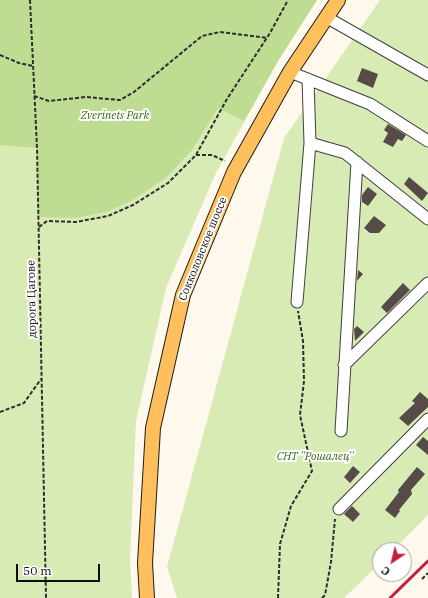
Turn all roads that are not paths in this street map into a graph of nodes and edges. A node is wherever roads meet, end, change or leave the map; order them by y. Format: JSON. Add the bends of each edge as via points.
{"nodes":[{"id":1,"x":338,"y":0,"type":"edge"},
{"id":2,"x":326,"y":17,"type":"junction"},
{"id":3,"x":290,"y":72,"type":"junction"},
{"id":4,"x":428,"y":75,"type":"edge"},
{"id":5,"x":308,"y":79,"type":"junction"},
{"id":6,"x":428,"y":141,"type":"edge"},
{"id":7,"x":310,"y":143,"type":"junction"},
{"id":8,"x":357,"y":162,"type":"junction"},
{"id":9,"x":428,"y":219,"type":"edge"},
{"id":10,"x":428,"y":283,"type":"edge"},
{"id":11,"x":297,"y":302,"type":"road end"},
{"id":12,"x":344,"y":365,"type":"junction"},
{"id":13,"x":428,"y":419,"type":"edge"},
{"id":14,"x":341,"y":431,"type":"dead end"},
{"id":15,"x":339,"y":509,"type":"road end"},
{"id":16,"x":147,"y":598,"type":"edge"}],
"edges":[{"from":1,"to":2,"type":"main road","name":"Сокколовское шоссе"},
{"from":2,"to":3,"type":"main road","name":"Сокколовское шоссе"},
{"from":2,"to":4,"type":"street"},
{"from":3,"to":5,"type":"street"},
{"from":3,"to":16,"type":"main road","name":"Сокколовское шоссе","via":[[236,168],[183,295],[153,428],[145,562]]},
{"from":5,"to":6,"type":"street","via":[[370,104]]},
{"from":5,"to":7,"type":"street"},
{"from":7,"to":8,"type":"street","via":[[345,153]]},
{"from":7,"to":11,"type":"street"},
{"from":8,"to":9,"type":"street"},
{"from":8,"to":12,"type":"street"},
{"from":10,"to":12,"type":"street"},
{"from":12,"to":14,"type":"street"},
{"from":13,"to":15,"type":"street"}]}
